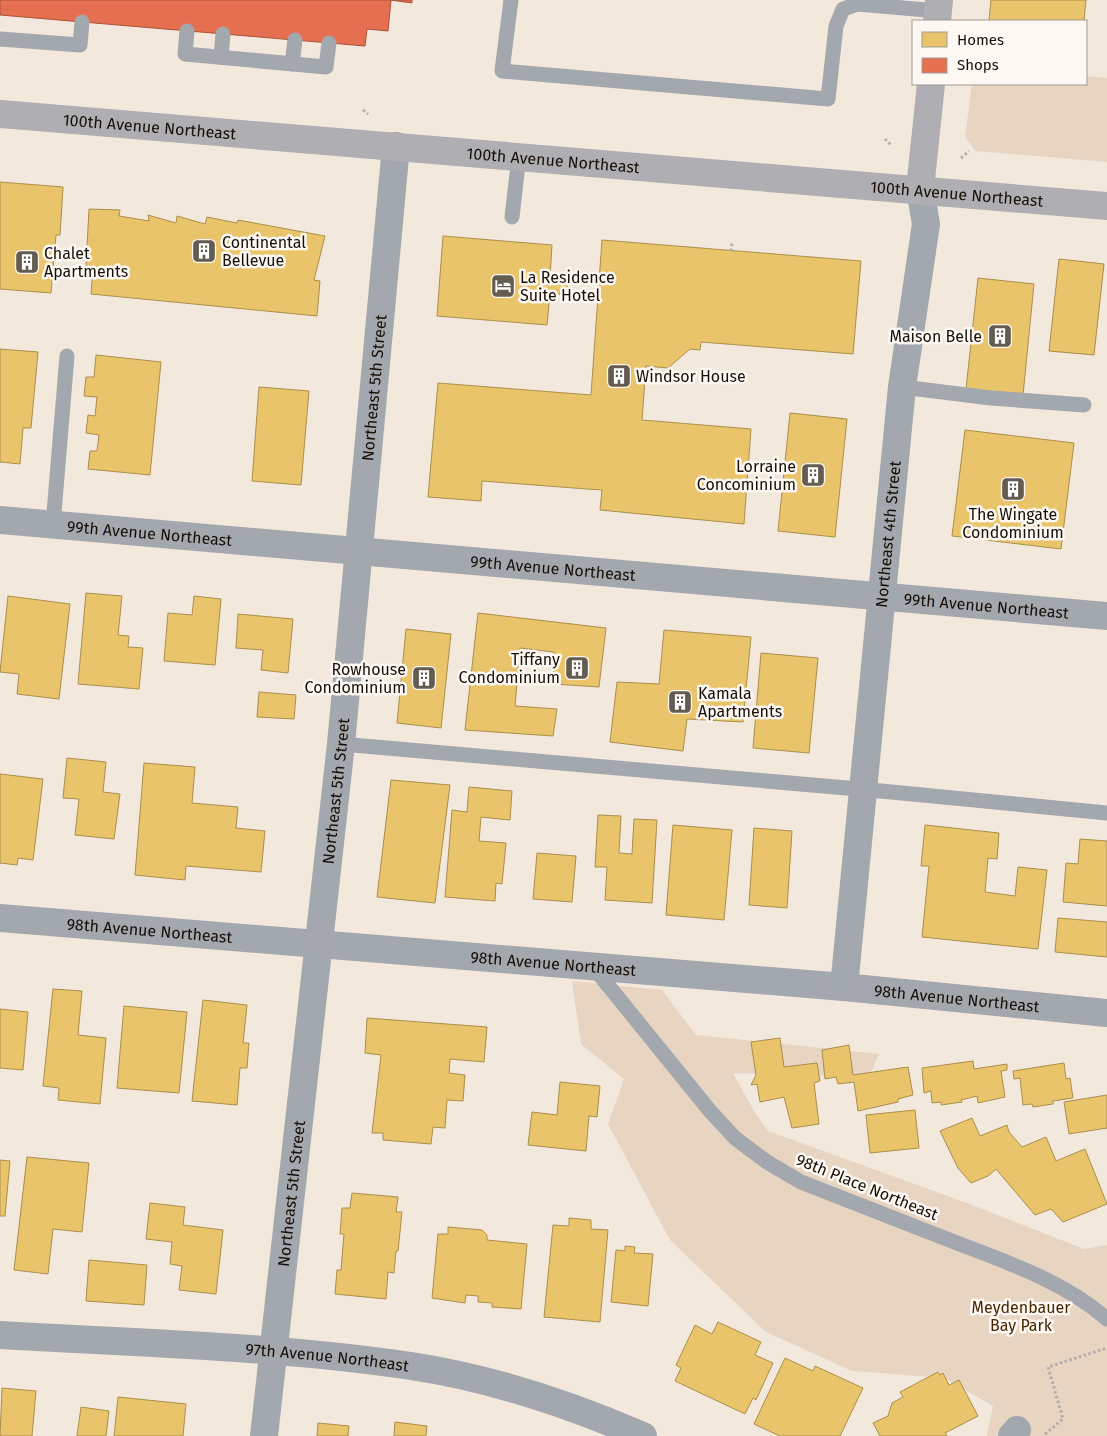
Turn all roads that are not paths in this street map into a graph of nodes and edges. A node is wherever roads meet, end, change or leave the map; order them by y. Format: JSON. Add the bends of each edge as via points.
{"nodes":[{"id":1,"x":511,"y":0,"type":"edge"},
{"id":2,"x":938,"y":11,"type":"edge"},
{"id":3,"x":82,"y":22,"type":"dead end"},
{"id":4,"x":187,"y":31,"type":"dead end"},
{"id":5,"x":224,"y":34,"type":"dead end"},
{"id":6,"x":0,"y":39,"type":"edge"},
{"id":7,"x":294,"y":40,"type":"dead end"},
{"id":8,"x":329,"y":43,"type":"dead end"},
{"id":9,"x":221,"y":57,"type":"junction"},
{"id":10,"x":292,"y":64,"type":"junction"},
{"id":11,"x":931,"y":85,"type":"edge"},
{"id":12,"x":0,"y":114,"type":"edge"},
{"id":13,"x":396,"y":146,"type":"junction"},
{"id":14,"x":519,"y":156,"type":"junction"},
{"id":15,"x":920,"y":189,"type":"junction"},
{"id":16,"x":1107,"y":206,"type":"edge"},
{"id":17,"x":512,"y":217,"type":"dead end"},
{"id":18,"x":67,"y":356,"type":"dead end"},
{"id":19,"x":902,"y":387,"type":"junction"},
{"id":20,"x":1084,"y":405,"type":"dead end"},
{"id":21,"x":0,"y":520,"type":"edge"},
{"id":22,"x":53,"y":525,"type":"junction"},
{"id":23,"x":358,"y":551,"type":"junction"},
{"id":24,"x":884,"y":596,"type":"junction"},
{"id":25,"x":1107,"y":616,"type":"edge"},
{"id":26,"x":341,"y":744,"type":"junction"},
{"id":27,"x":864,"y":789,"type":"junction"},
{"id":28,"x":1107,"y":813,"type":"edge"},
{"id":29,"x":0,"y":918,"type":"edge"},
{"id":30,"x":320,"y":945,"type":"junction"},
{"id":31,"x":594,"y":968,"type":"junction"},
{"id":32,"x":844,"y":987,"type":"junction"},
{"id":33,"x":1107,"y":1013,"type":"edge"},
{"id":34,"x":1107,"y":1319,"type":"edge"},
{"id":35,"x":0,"y":1335,"type":"edge"},
{"id":36,"x":272,"y":1351,"type":"junction"},
{"id":37,"x":264,"y":1436,"type":"edge"},
{"id":38,"x":642,"y":1436,"type":"edge"}],
"edges":[{"from":1,"to":2,"type":"lane","via":[[502,71],[828,99],[836,26],[843,9],[858,4]]},
{"from":3,"to":6,"type":"lane","via":[[80,45]]},
{"from":4,"to":9,"type":"lane","via":[[185,54]]},
{"from":5,"to":9,"type":"lane"},
{"from":7,"to":10,"type":"lane"},
{"from":8,"to":10,"type":"lane","via":[[326,67]]},
{"from":9,"to":10,"type":"lane"},
{"from":11,"to":15,"type":"main road","name":"Northeast 4th Street"},
{"from":12,"to":13,"type":"main road","name":"100th Avenue Northeast"},
{"from":13,"to":14,"type":"main road","name":"100th Avenue Northeast"},
{"from":13,"to":23,"type":"street","name":"Northeast 5th Street"},
{"from":14,"to":15,"type":"main road","name":"100th Avenue Northeast"},
{"from":14,"to":17,"type":"lane"},
{"from":15,"to":16,"type":"main road","name":"100th Avenue Northeast"},
{"from":15,"to":19,"type":"street","name":"Northeast 4th Street","via":[[926,224]]},
{"from":18,"to":22,"type":"lane"},
{"from":19,"to":20,"type":"lane"},
{"from":19,"to":24,"type":"street","name":"Northeast 4th Street"},
{"from":21,"to":22,"type":"street","name":"99th Avenue Northeast"},
{"from":22,"to":23,"type":"street","name":"99th Avenue Northeast"},
{"from":23,"to":24,"type":"street","name":"99th Avenue Northeast"},
{"from":23,"to":26,"type":"street","name":"Northeast 5th Street"},
{"from":24,"to":25,"type":"street","name":"99th Avenue Northeast"},
{"from":24,"to":27,"type":"street","name":"Northeast 4th Street"},
{"from":26,"to":27,"type":"lane"},
{"from":26,"to":30,"type":"street","name":"Northeast 5th Street"},
{"from":27,"to":28,"type":"lane"},
{"from":27,"to":32,"type":"street","name":"Northeast 4th Street"},
{"from":29,"to":30,"type":"street","name":"98th Avenue Northeast"},
{"from":30,"to":31,"type":"street","name":"98th Avenue Northeast"},
{"from":30,"to":36,"type":"street","name":"Northeast 5th Street"},
{"from":31,"to":32,"type":"street","name":"98th Avenue Northeast"},
{"from":31,"to":34,"type":"lane","name":"98th Place Northeast","via":[[710,1111],[735,1138],[767,1162],[800,1182],[1020,1268],[1061,1288]]},
{"from":32,"to":33,"type":"street","name":"98th Avenue Northeast"},
{"from":35,"to":36,"type":"street","name":"97th Avenue Northeast"},
{"from":36,"to":37,"type":"street","name":"Northeast 5th Street"},
{"from":36,"to":38,"type":"street","name":"97th Avenue Northeast","via":[[412,1366],[500,1385],[589,1412]]}]}
